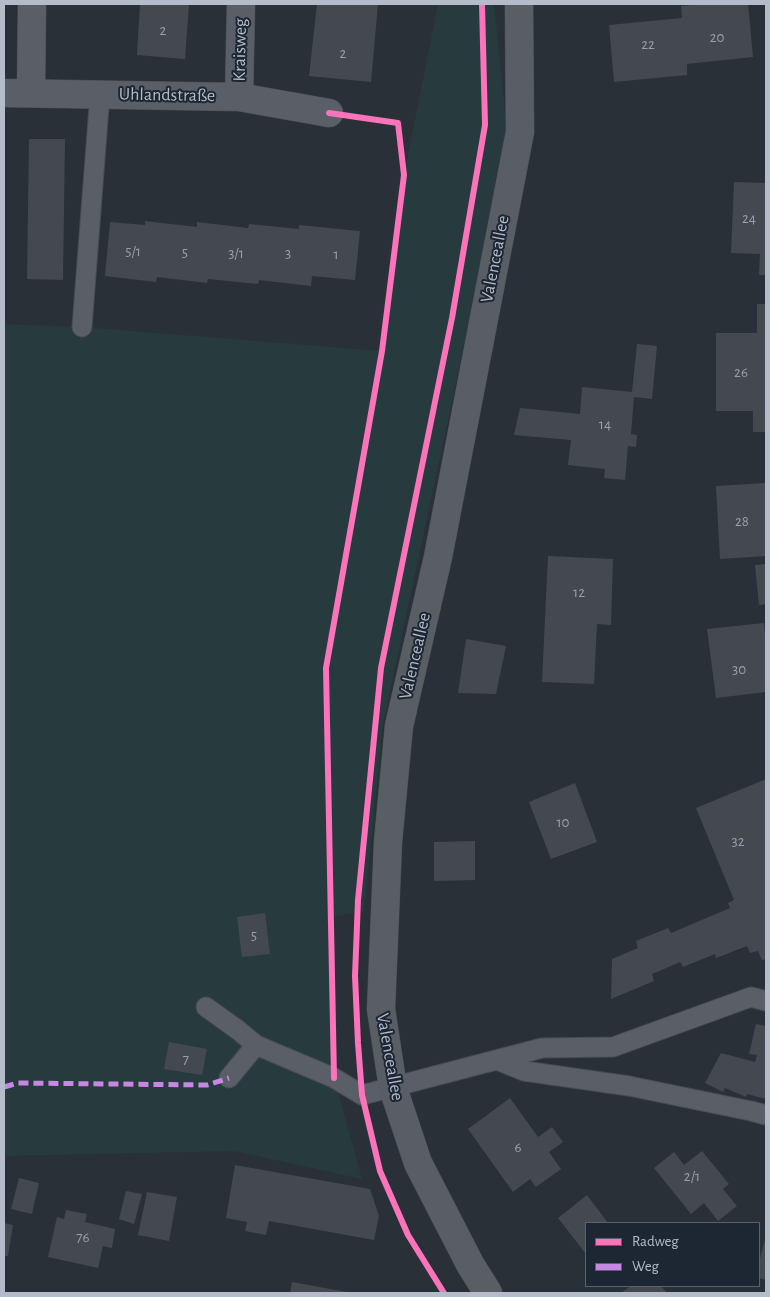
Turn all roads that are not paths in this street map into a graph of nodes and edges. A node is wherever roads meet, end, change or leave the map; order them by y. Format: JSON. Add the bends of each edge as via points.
{"nodes":[{"id":1,"x":32,"y":4,"type":"edge"},
{"id":2,"x":241,"y":4,"type":"edge"},
{"id":3,"x":519,"y":4,"type":"edge"},
{"id":4,"x":4,"y":93,"type":"edge"},
{"id":5,"x":31,"y":93,"type":"junction"},
{"id":6,"x":100,"y":94,"type":"junction"},
{"id":7,"x":239,"y":97,"type":"junction"},
{"id":8,"x":329,"y":113,"type":"dead end"},
{"id":9,"x":82,"y":327,"type":"dead end"},
{"id":10,"x":766,"y":1000,"type":"edge"},
{"id":11,"x":206,"y":1007,"type":"dead end"},
{"id":12,"x":256,"y":1045,"type":"junction"},
{"id":13,"x":497,"y":1060,"type":"junction"},
{"id":14,"x":229,"y":1078,"type":"dead end"},
{"id":15,"x":393,"y":1088,"type":"junction"},
{"id":16,"x":766,"y":1115,"type":"edge"},
{"id":17,"x":470,"y":1264,"type":"junction"},
{"id":18,"x":467,"y":1293,"type":"edge"},
{"id":19,"x":488,"y":1293,"type":"edge"}],
"edges":[{"from":1,"to":5,"type":"street"},
{"from":2,"to":7,"type":"street","name":"Kraisweg"},
{"from":3,"to":15,"type":"street","name":"Valenceallee","via":[[520,132],[438,557],[399,726],[388,842],[381,1009]]},
{"from":4,"to":5,"type":"street","name":"Uhlandstraße"},
{"from":5,"to":6,"type":"street","name":"Uhlandstraße"},
{"from":6,"to":7,"type":"street","name":"Uhlandstraße"},
{"from":6,"to":9,"type":"lane"},
{"from":7,"to":8,"type":"street","name":"Uhlandstraße"},
{"from":10,"to":13,"type":"lane","via":[[751,997],[613,1047],[542,1048]]},
{"from":11,"to":12,"type":"lane"},
{"from":12,"to":14,"type":"lane"},
{"from":12,"to":15,"type":"lane","via":[[334,1078],[362,1095]]},
{"from":13,"to":15,"type":"lane"},
{"from":13,"to":16,"type":"lane","via":[[524,1071],[629,1086]]},
{"from":15,"to":17,"type":"street","name":"Valenceallee","via":[[418,1163]]},
{"from":17,"to":18,"type":"street"},
{"from":17,"to":19,"type":"street","name":"Valenceallee"}]}
